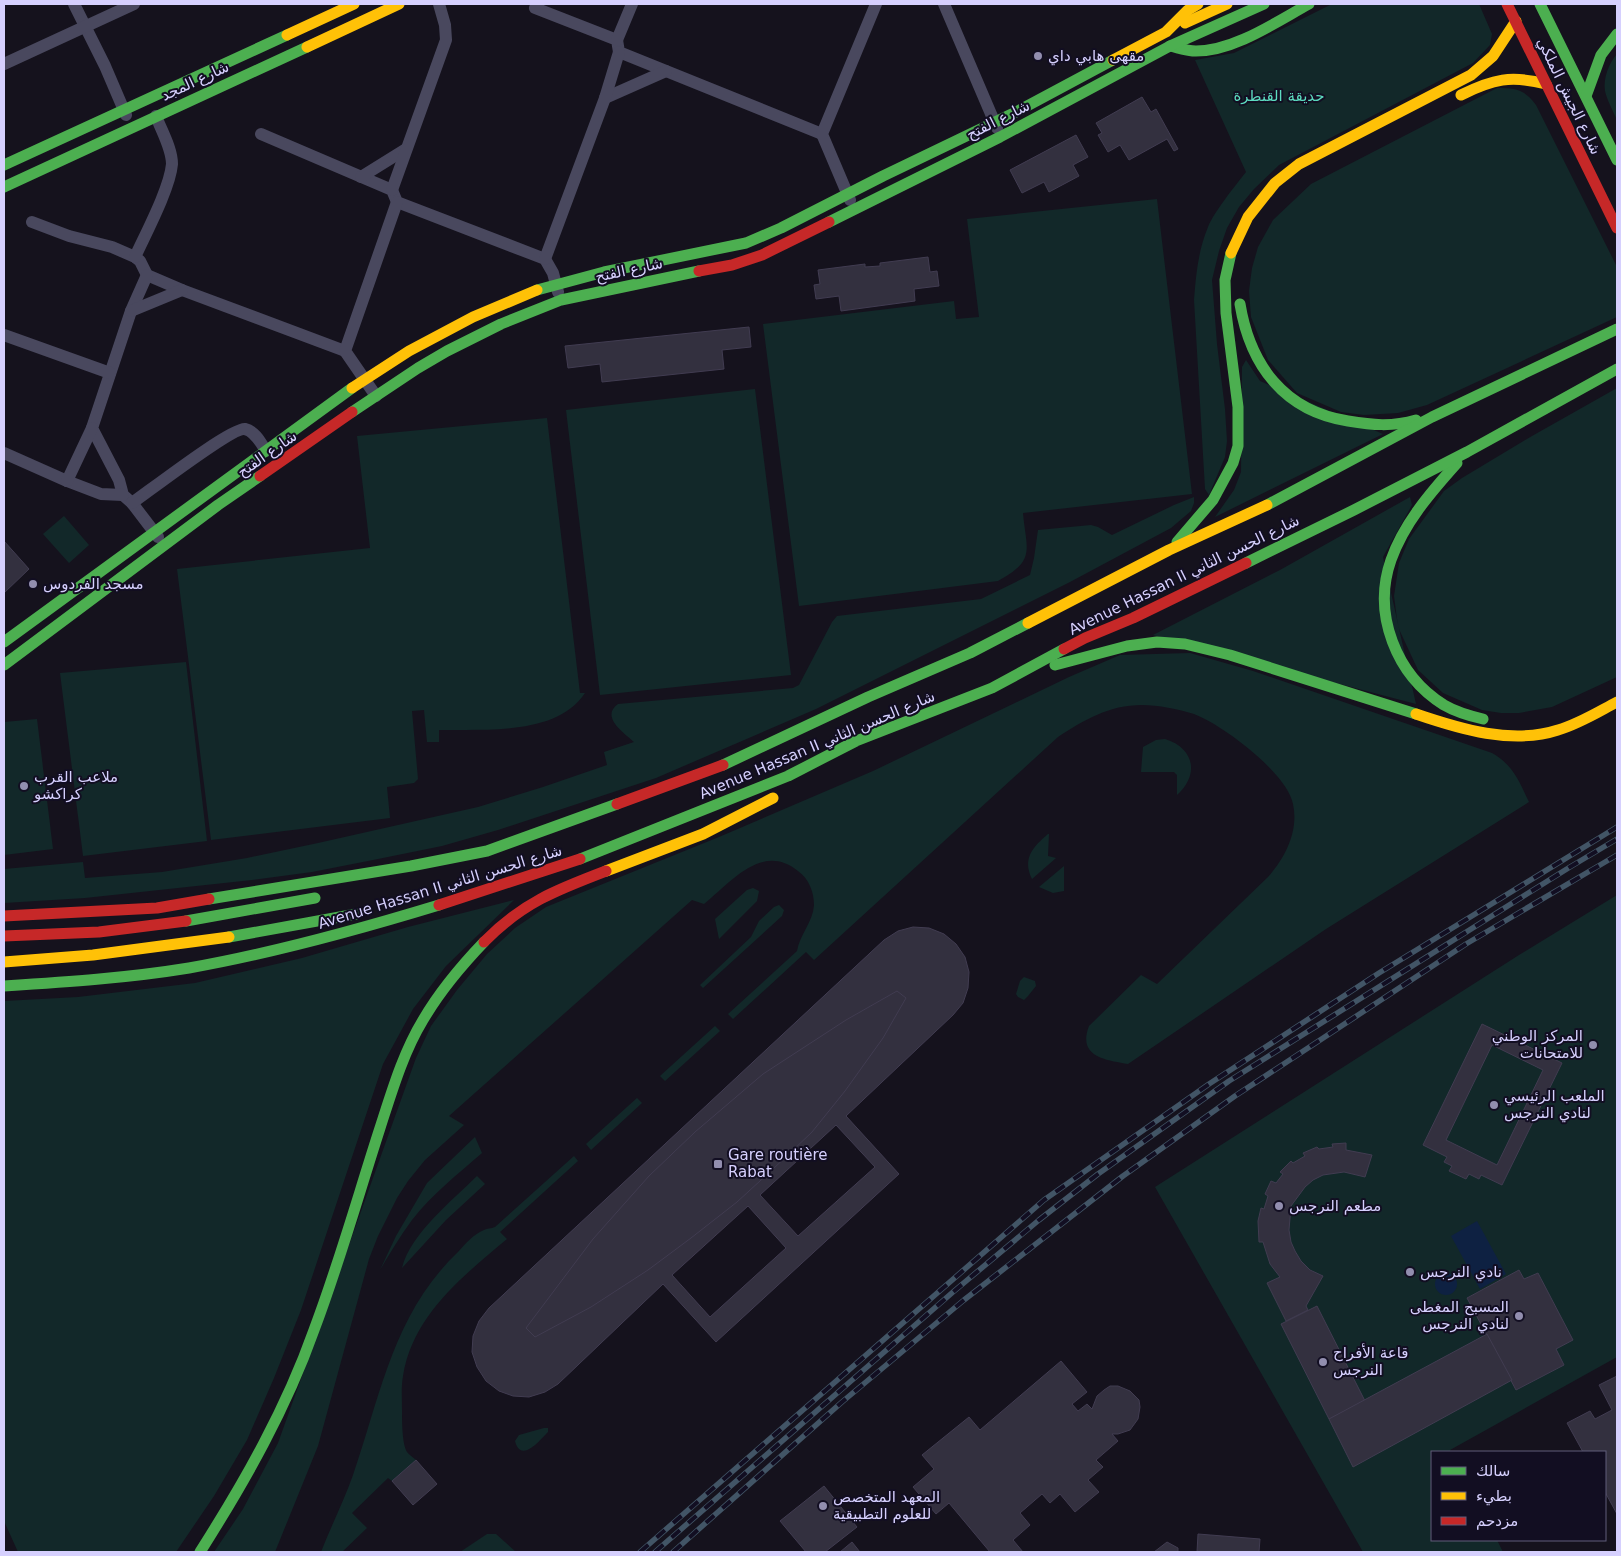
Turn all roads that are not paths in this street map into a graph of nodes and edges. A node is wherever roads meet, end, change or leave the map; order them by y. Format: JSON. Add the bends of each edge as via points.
{"nodes":[{"id":1,"x":74,"y":4,"type":"edge"},
{"id":2,"x":134,"y":4,"type":"edge"},
{"id":3,"x":354,"y":4,"type":"edge"},
{"id":4,"x":400,"y":4,"type":"edge"},
{"id":5,"x":438,"y":4,"type":"edge"},
{"id":6,"x":632,"y":4,"type":"edge"},
{"id":7,"x":876,"y":4,"type":"edge"},
{"id":8,"x":944,"y":4,"type":"edge"},
{"id":9,"x":1198,"y":4,"type":"edge"},
{"id":10,"x":1227,"y":4,"type":"edge"},
{"id":11,"x":1264,"y":4,"type":"edge"},
{"id":12,"x":1309,"y":4,"type":"edge"},
{"id":13,"x":1507,"y":4,"type":"edge"},
{"id":14,"x":1540,"y":4,"type":"edge"},
{"id":15,"x":386,"y":6,"type":"edge"},
{"id":16,"x":535,"y":8,"type":"dead end"},
{"id":17,"x":1516,"y":21,"type":"junction"},
{"id":18,"x":86,"y":26,"type":"junction"},
{"id":19,"x":1166,"y":32,"type":"junction"},
{"id":20,"x":1617,"y":34,"type":"edge"},
{"id":21,"x":618,"y":46,"type":"junction"},
{"id":22,"x":1170,"y":46,"type":"junction"},
{"id":23,"x":4,"y":64,"type":"edge"},
{"id":24,"x":666,"y":71,"type":"junction"},
{"id":25,"x":1546,"y":84,"type":"junction"},
{"id":26,"x":1586,"y":96,"type":"junction"},
{"id":27,"x":605,"y":98,"type":"junction"},
{"id":28,"x":1449,"y":101,"type":"dead end"},
{"id":29,"x":124,"y":111,"type":"junction"},
{"id":30,"x":156,"y":116,"type":"junction"},
{"id":31,"x":995,"y":122,"type":"junction"},
{"id":32,"x":130,"y":127,"type":"junction"},
{"id":33,"x":261,"y":134,"type":"dead end"},
{"id":34,"x":822,"y":134,"type":"junction"},
{"id":35,"x":1000,"y":137,"type":"junction"},
{"id":36,"x":406,"y":149,"type":"junction"},
{"id":37,"x":1617,"y":160,"type":"edge"},
{"id":38,"x":4,"y":165,"type":"edge"},
{"id":39,"x":361,"y":177,"type":"junction"},
{"id":40,"x":4,"y":187,"type":"edge"},
{"id":41,"x":848,"y":194,"type":"junction"},
{"id":42,"x":394,"y":196,"type":"junction"},
{"id":43,"x":855,"y":209,"type":"junction"},
{"id":44,"x":32,"y":222,"type":"dead end"},
{"id":45,"x":1617,"y":228,"type":"edge"},
{"id":46,"x":682,"y":256,"type":"junction"},
{"id":47,"x":135,"y":257,"type":"junction"},
{"id":48,"x":544,"y":259,"type":"junction"},
{"id":49,"x":684,"y":274,"type":"junction"},
{"id":50,"x":147,"y":275,"type":"junction"},
{"id":51,"x":556,"y":285,"type":"junction"},
{"id":52,"x":182,"y":290,"type":"junction"},
{"id":53,"x":1240,"y":290,"type":"dead end"},
{"id":54,"x":561,"y":300,"type":"junction"},
{"id":55,"x":132,"y":311,"type":"junction"},
{"id":56,"x":1617,"y":329,"type":"edge"},
{"id":57,"x":4,"y":335,"type":"edge"},
{"id":58,"x":345,"y":351,"type":"junction"},
{"id":59,"x":1617,"y":369,"type":"edge"},
{"id":60,"x":110,"y":373,"type":"junction"},
{"id":61,"x":365,"y":379,"type":"junction"},
{"id":62,"x":376,"y":396,"type":"junction"},
{"id":63,"x":1432,"y":417,"type":"junction"},
{"id":64,"x":92,"y":428,"type":"junction"},
{"id":65,"x":266,"y":451,"type":"junction"},
{"id":66,"x":1467,"y":452,"type":"junction"},
{"id":67,"x":4,"y":453,"type":"edge"},
{"id":68,"x":67,"y":481,"type":"junction"},
{"id":69,"x":127,"y":499,"type":"junction"},
{"id":70,"x":154,"y":531,"type":"junction"},
{"id":71,"x":164,"y":545,"type":"junction"},
{"id":72,"x":1169,"y":550,"type":"junction"},
{"id":73,"x":4,"y":642,"type":"edge"},
{"id":74,"x":4,"y":666,"type":"edge"},
{"id":75,"x":1028,"y":670,"type":"junction"},
{"id":76,"x":1617,"y":702,"type":"edge"},
{"id":77,"x":909,"y":721,"type":"junction"},
{"id":78,"x":1494,"y":721,"type":"dead end"},
{"id":79,"x":865,"y":750,"type":"dead end"},
{"id":80,"x":780,"y":794,"type":"dead end"},
{"id":81,"x":487,"y":851,"type":"junction"},
{"id":82,"x":407,"y":878,"type":"dead end"},
{"id":83,"x":514,"y":882,"type":"junction"},
{"id":84,"x":324,"y":896,"type":"dead end"},
{"id":85,"x":396,"y":906,"type":"dead end"},
{"id":86,"x":367,"y":912,"type":"dead end"},
{"id":87,"x":4,"y":916,"type":"edge"},
{"id":88,"x":4,"y":936,"type":"edge"},
{"id":89,"x":4,"y":962,"type":"edge"},
{"id":90,"x":4,"y":986,"type":"edge"},
{"id":91,"x":200,"y":1552,"type":"edge"}],
"edges":[{"from":1,"to":18,"type":"street"},
{"from":2,"to":18,"type":"street"},
{"from":3,"to":29,"type":"main road","name":"شارع المجد"},
{"from":4,"to":15,"type":"main road","name":"شارع المجد"},
{"from":5,"to":36,"type":"street","via":[[446,40]]},
{"from":6,"to":21,"type":"street"},
{"from":7,"to":34,"type":"street"},
{"from":8,"to":31,"type":"street"},
{"from":9,"to":19,"type":"main road","name":"شارع الفتح"},
{"from":10,"to":19,"type":"main road"},
{"from":11,"to":22,"type":"main road","name":"شارع الفتح"},
{"from":12,"to":22,"type":"main road","via":[[1242,39],[1217,48],[1198,52]]},
{"from":13,"to":17,"type":"main road","name":"شارع الجيش الملكي"},
{"from":14,"to":26,"type":"main road","name":"شارع الجيش الملكي"},
{"from":15,"to":30,"type":"main road","name":"شارع المجد"},
{"from":16,"to":21,"type":"street"},
{"from":17,"to":25,"type":"main road","name":"شارع الجيش الملكي"},
{"from":17,"to":72,"type":"main road","via":[[1501,47],[1477,71],[1299,164],[1275,183],[1248,217],[1230,256],[1225,280],[1238,407],[1238,446],[1233,464],[1213,500]]},
{"from":18,"to":23,"type":"street"},
{"from":18,"to":29,"type":"street"},
{"from":19,"to":31,"type":"main road","name":"شارع الفتح"},
{"from":20,"to":26,"type":"main road","via":[[1607,44]]},
{"from":21,"to":24,"type":"street"},
{"from":21,"to":27,"type":"street"},
{"from":22,"to":35,"type":"main road","name":"شارع الفتح"},
{"from":24,"to":27,"type":"street"},
{"from":24,"to":34,"type":"street"},
{"from":25,"to":28,"type":"main road","via":[[1515,77],[1500,79]]},
{"from":25,"to":45,"type":"main road","name":"شارع الجيش الملكي"},
{"from":26,"to":37,"type":"main road","name":"شارع الجيش الملكي"},
{"from":27,"to":48,"type":"street"},
{"from":29,"to":32,"type":"street"},
{"from":29,"to":38,"type":"main road","name":"شارع المجد"},
{"from":30,"to":32,"type":"main road","name":"شارع المجد"},
{"from":30,"to":47,"type":"street","via":[[172,163],[163,194]]},
{"from":31,"to":35,"type":"street"},
{"from":31,"to":41,"type":"main road","name":"شارع الفتح"},
{"from":32,"to":40,"type":"main road","name":"شارع المجد"},
{"from":33,"to":39,"type":"street"},
{"from":34,"to":41,"type":"street"},
{"from":35,"to":43,"type":"main road","name":"شارع الفتح"},
{"from":36,"to":39,"type":"street"},
{"from":36,"to":42,"type":"street"},
{"from":39,"to":42,"type":"street"},
{"from":41,"to":43,"type":"street"},
{"from":41,"to":46,"type":"main road","name":"شارع الفتح","via":[[746,243]]},
{"from":42,"to":48,"type":"street"},
{"from":42,"to":58,"type":"street"},
{"from":43,"to":49,"type":"main road","name":"شارع الفتح","via":[[762,255],[732,265]]},
{"from":44,"to":47,"type":"street"},
{"from":46,"to":49,"type":"main road"},
{"from":46,"to":51,"type":"main road","name":"شارع الفتح"},
{"from":47,"to":50,"type":"street"},
{"from":48,"to":51,"type":"street"},
{"from":49,"to":54,"type":"main road","name":"شارع الفتح"},
{"from":50,"to":52,"type":"street"},
{"from":50,"to":55,"type":"street"},
{"from":51,"to":54,"type":"street"},
{"from":51,"to":61,"type":"main road","name":"شارع الفتح","via":[[530,292],[473,317]]},
{"from":52,"to":55,"type":"street"},
{"from":52,"to":58,"type":"street"},
{"from":53,"to":63,"type":"main road","via":[[1242,320],[1256,360],[1290,398],[1326,417],[1374,425],[1394,425]]},
{"from":54,"to":62,"type":"main road","name":"شارع الفتح","via":[[501,324],[447,351]]},
{"from":55,"to":60,"type":"street"},
{"from":56,"to":63,"type":"main road","name":"Avenue Hassan II شارع الحسن الثاني"},
{"from":57,"to":60,"type":"street"},
{"from":58,"to":61,"type":"street"},
{"from":59,"to":66,"type":"main road","name":"Avenue Hassan II شارع الحسن الثاني"},
{"from":60,"to":64,"type":"street"},
{"from":61,"to":62,"type":"street"},
{"from":61,"to":65,"type":"main road","name":"شارع الفتح"},
{"from":62,"to":71,"type":"main road","name":"شارع الفتح"},
{"from":63,"to":72,"type":"main road","name":"Avenue Hassan II شارع الحسن الثاني","via":[[1275,501]]},
{"from":64,"to":68,"type":"street"},
{"from":64,"to":69,"type":"street"},
{"from":65,"to":69,"type":"street","via":[[252,432],[238,430]]},
{"from":65,"to":70,"type":"main road","name":"شارع الفتح"},
{"from":66,"to":75,"type":"main road","name":"Avenue Hassan II شارع الحسن الثاني","via":[[1133,618],[1085,638]]},
{"from":66,"to":78,"type":"main road","via":[[1432,492],[1410,524],[1391,560],[1385,579],[1384,601],[1393,644],[1411,676],[1443,704],[1467,715]]},
{"from":67,"to":68,"type":"street"},
{"from":68,"to":69,"type":"street","via":[[101,494]]},
{"from":69,"to":70,"type":"street"},
{"from":70,"to":71,"type":"street"},
{"from":70,"to":73,"type":"main road","name":"شارع الفتح"},
{"from":71,"to":74,"type":"main road","name":"شارع الفتح"},
{"from":72,"to":81,"type":"main road","name":"Avenue Hassan II شارع الحسن الثاني","via":[[970,653],[730,763]]},
{"from":75,"to":76,"type":"main road","via":[[1117,647],[1148,642],[1173,643],[1212,649],[1442,724],[1501,736],[1550,732]]},
{"from":75,"to":77,"type":"main road","name":"Avenue Hassan II شارع الحسن الثاني"},
{"from":77,"to":79,"type":"main road"},
{"from":77,"to":83,"type":"main road","name":"Avenue Hassan II شارع الحسن الثاني","via":[[714,807]]},
{"from":80,"to":91,"type":"main road","via":[[703,834],[537,900],[499,927],[433,1004],[414,1035],[399,1070],[305,1357],[277,1420]]},
{"from":81,"to":82,"type":"main road"},
{"from":81,"to":87,"type":"main road","name":"Avenue Hassan II شارع الحسن الثاني","via":[[157,908]]},
{"from":83,"to":85,"type":"main road"},
{"from":83,"to":90,"type":"main road","name":"Avenue Hassan II شارع الحسن الثاني","via":[[400,917],[248,956],[188,968],[100,979]]},
{"from":84,"to":88,"type":"main road","via":[[150,926],[100,932]]},
{"from":86,"to":89,"type":"main road","via":[[162,947]]}]}
